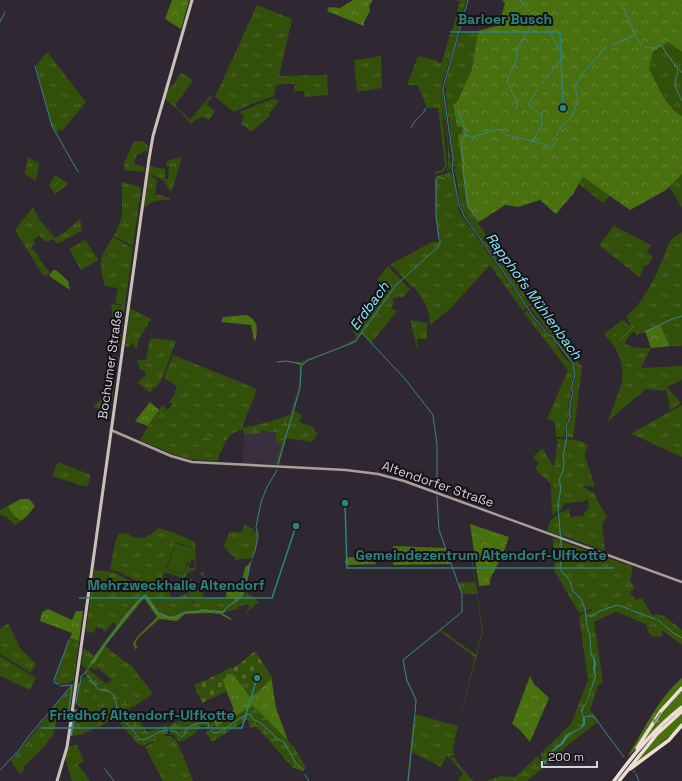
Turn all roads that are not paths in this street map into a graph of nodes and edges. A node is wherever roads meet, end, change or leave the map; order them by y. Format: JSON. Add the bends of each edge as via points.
{"nodes":[{"id":1,"x":192,"y":0,"type":"edge"},
{"id":2,"x":111,"y":430,"type":"junction"},
{"id":3,"x":682,"y":582,"type":"edge"},
{"id":4,"x":682,"y":688,"type":"edge"},
{"id":5,"x":682,"y":707,"type":"edge"},
{"id":6,"x":682,"y":711,"type":"edge"},
{"id":7,"x":682,"y":725,"type":"edge"},
{"id":8,"x":628,"y":763,"type":"junction"},
{"id":9,"x":625,"y":774,"type":"junction"},
{"id":10,"x":57,"y":781,"type":"edge"},
{"id":11,"x":614,"y":781,"type":"edge"},
{"id":12,"x":619,"y":781,"type":"edge"}],
"edges":[{"from":1,"to":2,"type":"main road","name":"Bochumer Straße","via":[[148,159]]},
{"from":2,"to":3,"type":"street","name":"Altendorfer Straße","via":[[171,456],[192,462],[378,474],[404,481]]},
{"from":2,"to":10,"type":"main road","name":"Bochumer Straße","via":[[69,736]]},
{"from":4,"to":8,"type":"highway","one_way":true,"via":[[661,711]]},
{"from":5,"to":8,"type":"highway","via":[[659,727]]},
{"from":6,"to":9,"type":"highway","via":[[657,734]]},
{"from":7,"to":9,"type":"highway","via":[[669,740]]},
{"from":8,"to":11,"type":"highway"},
{"from":9,"to":12,"type":"highway"}]}
